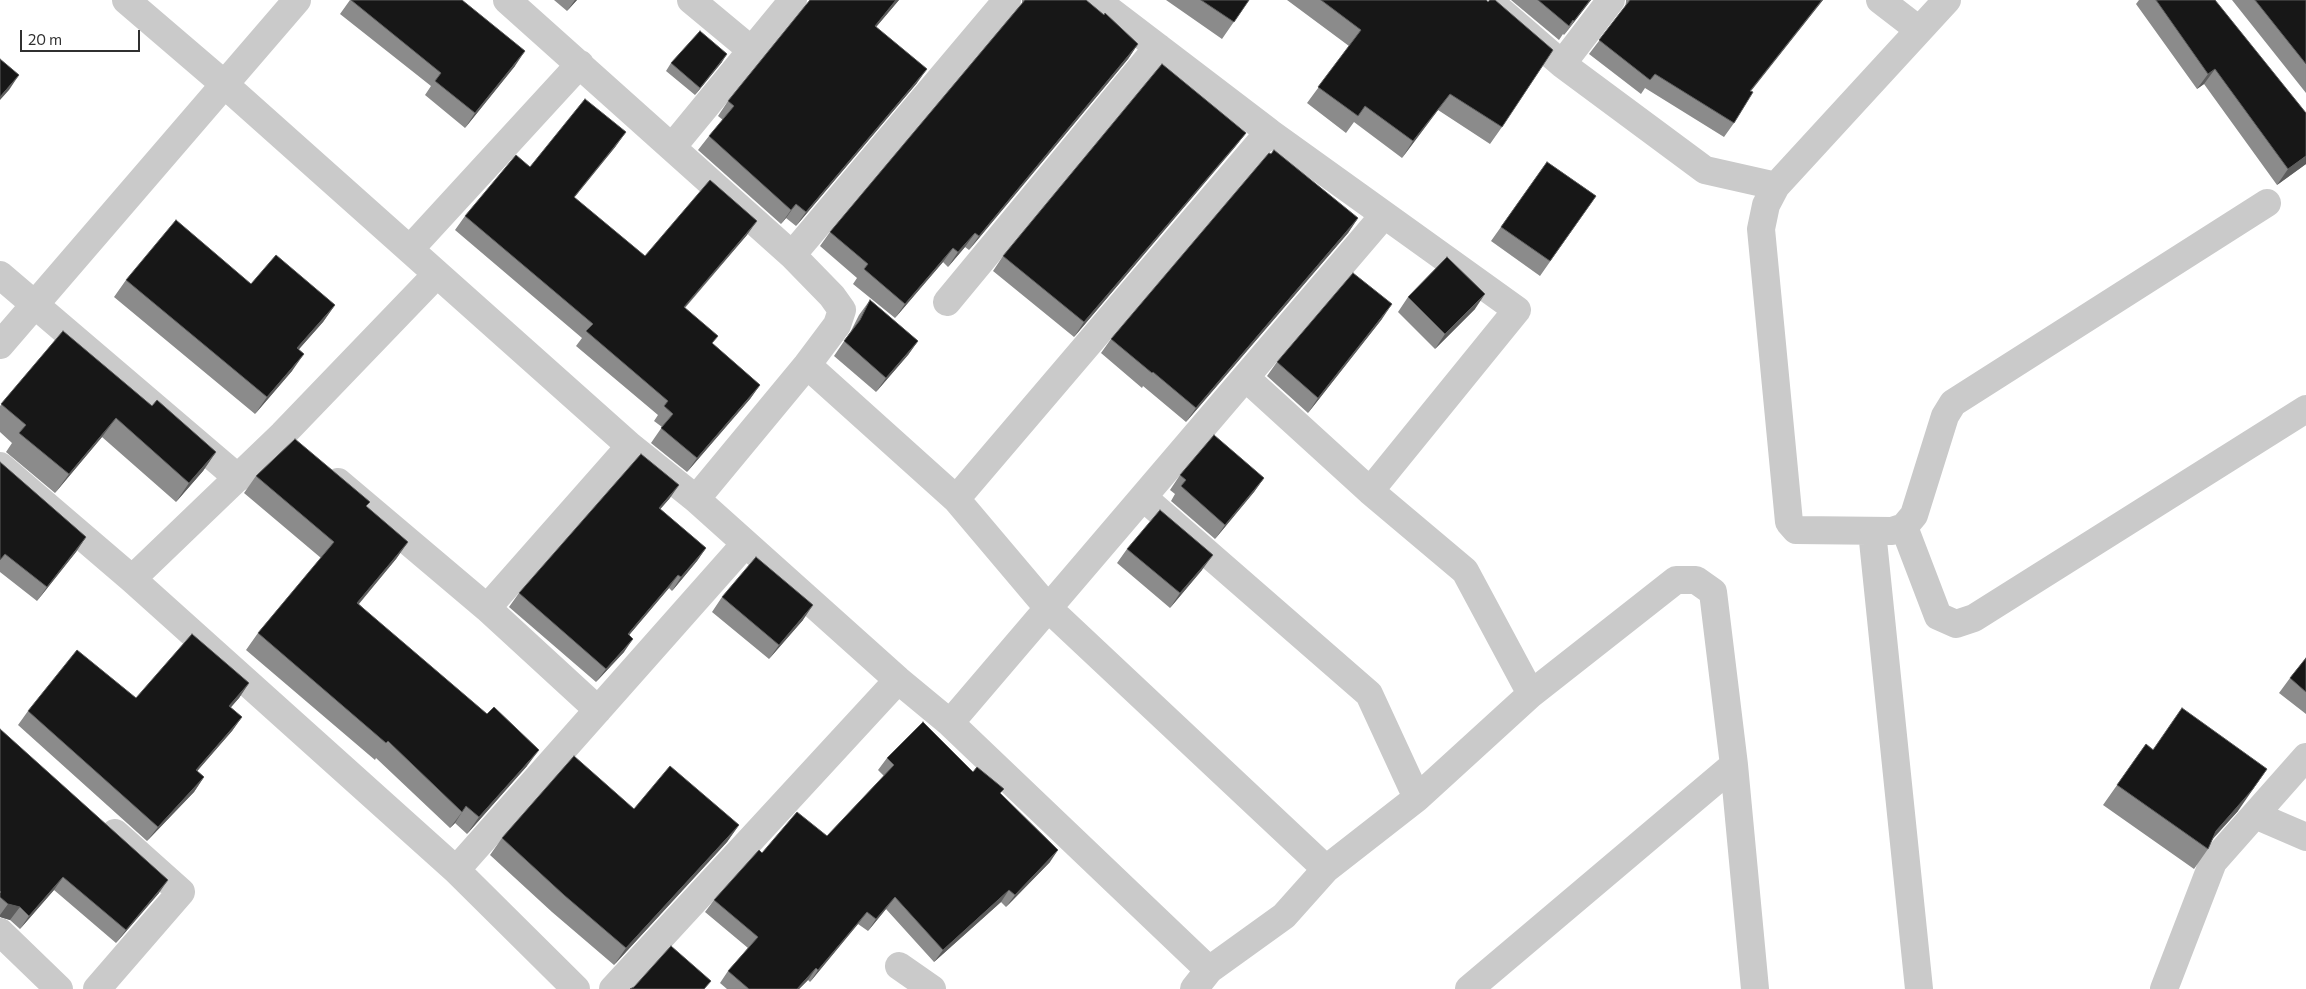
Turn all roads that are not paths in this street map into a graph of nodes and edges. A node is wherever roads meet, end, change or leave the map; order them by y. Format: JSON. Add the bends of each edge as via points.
{"nodes":[{"id":1,"x":126,"y":0,"type":"edge"},
{"id":2,"x":297,"y":0,"type":"edge"},
{"id":3,"x":507,"y":0,"type":"edge"},
{"id":4,"x":691,"y":0,"type":"edge"},
{"id":5,"x":793,"y":0,"type":"edge"},
{"id":6,"x":1008,"y":0,"type":"edge"},
{"id":7,"x":1096,"y":0,"type":"edge"},
{"id":8,"x":1488,"y":0,"type":"edge"},
{"id":9,"x":1610,"y":0,"type":"edge"},
{"id":10,"x":1880,"y":0,"type":"edge"},
{"id":11,"x":1947,"y":0,"type":"edge"},
{"id":12,"x":1919,"y":30,"type":"junction"},
{"id":13,"x":1158,"y":47,"type":"junction"},
{"id":14,"x":750,"y":50,"type":"junction"},
{"id":15,"x":580,"y":64,"type":"junction"},
{"id":16,"x":1562,"y":64,"type":"junction"},
{"id":17,"x":224,"y":84,"type":"junction"},
{"id":18,"x":1269,"y":132,"type":"junction"},
{"id":19,"x":673,"y":146,"type":"junction"},
{"id":20,"x":1776,"y":186,"type":"junction"},
{"id":21,"x":2267,"y":203,"type":"dead end"},
{"id":22,"x":1384,"y":215,"type":"junction"},
{"id":23,"x":410,"y":249,"type":"junction"},
{"id":24,"x":792,"y":255,"type":"junction"},
{"id":25,"x":437,"y":274,"type":"junction"},
{"id":26,"x":0,"y":275,"type":"edge"},
{"id":27,"x":947,"y":302,"type":"dead end"},
{"id":28,"x":34,"y":305,"type":"junction"},
{"id":29,"x":0,"y":345,"type":"edge"},
{"id":30,"x":807,"y":364,"type":"junction"},
{"id":31,"x":1246,"y":378,"type":"junction"},
{"id":32,"x":2306,"y":409,"type":"edge"},
{"id":33,"x":283,"y":434,"type":"junction"},
{"id":34,"x":630,"y":446,"type":"junction"},
{"id":35,"x":0,"y":466,"type":"edge"},
{"id":36,"x":238,"y":478,"type":"junction"},
{"id":37,"x":1370,"y":491,"type":"junction"},
{"id":38,"x":1144,"y":498,"type":"junction"},
{"id":39,"x":696,"y":499,"type":"junction"},
{"id":40,"x":956,"y":499,"type":"junction"},
{"id":41,"x":1904,"y":527,"type":"junction"},
{"id":42,"x":1872,"y":531,"type":"junction"},
{"id":43,"x":745,"y":544,"type":"junction"},
{"id":44,"x":132,"y":579,"type":"junction"},
{"id":45,"x":488,"y":608,"type":"junction"},
{"id":46,"x":1049,"y":609,"type":"junction"},
{"id":47,"x":898,"y":680,"type":"junction"},
{"id":48,"x":1531,"y":694,"type":"junction"},
{"id":49,"x":598,"y":710,"type":"junction"},
{"id":50,"x":950,"y":723,"type":"junction"},
{"id":51,"x":2306,"y":757,"type":"edge"},
{"id":52,"x":1734,"y":765,"type":"junction"},
{"id":53,"x":1417,"y":798,"type":"junction"},
{"id":54,"x":94,"y":814,"type":"edge"},
{"id":55,"x":2255,"y":815,"type":"junction"},
{"id":56,"x":2306,"y":837,"type":"edge"},
{"id":57,"x":1326,"y":869,"type":"junction"},
{"id":58,"x":456,"y":870,"type":"junction"},
{"id":59,"x":0,"y":932,"type":"edge"},
{"id":60,"x":899,"y":966,"type":"dead end"},
{"id":61,"x":1201,"y":979,"type":"edge"},
{"id":62,"x":59,"y":989,"type":"edge"},
{"id":63,"x":97,"y":989,"type":"edge"},
{"id":64,"x":576,"y":989,"type":"edge"},
{"id":65,"x":614,"y":989,"type":"edge"},
{"id":66,"x":932,"y":989,"type":"edge"},
{"id":67,"x":1469,"y":989,"type":"edge"},
{"id":68,"x":1755,"y":989,"type":"edge"},
{"id":69,"x":1919,"y":989,"type":"edge"},
{"id":70,"x":2164,"y":989,"type":"edge"}],
"edges":[{"from":1,"to":17,"type":"street"},
{"from":2,"to":17,"type":"street"},
{"from":3,"to":15,"type":"street"},
{"from":4,"to":14,"type":"street"},
{"from":5,"to":14,"type":"street"},
{"from":6,"to":24,"type":"street"},
{"from":7,"to":13,"type":"street"},
{"from":8,"to":16,"type":"street"},
{"from":9,"to":16,"type":"street"},
{"from":10,"to":12,"type":"street"},
{"from":11,"to":12,"type":"street"},
{"from":12,"to":20,"type":"street"},
{"from":13,"to":18,"type":"street"},
{"from":13,"to":27,"type":"street"},
{"from":14,"to":19,"type":"street"},
{"from":15,"to":19,"type":"street"},
{"from":15,"to":23,"type":"street"},
{"from":16,"to":20,"type":"street","via":[[1705,170]]},
{"from":17,"to":23,"type":"street"},
{"from":17,"to":28,"type":"street"},
{"from":18,"to":22,"type":"street"},
{"from":18,"to":40,"type":"street"},
{"from":19,"to":24,"type":"street"},
{"from":20,"to":42,"type":"street","via":[[1766,205],[1761,229],[1789,522],[1796,530]]},
{"from":21,"to":41,"type":"street","via":[[1953,403],[1945,416],[1914,515]]},
{"from":22,"to":31,"type":"street"},
{"from":22,"to":37,"type":"street","via":[[1517,310]]},
{"from":23,"to":25,"type":"street"},
{"from":24,"to":30,"type":"street","via":[[842,310],[837,325]]},
{"from":25,"to":33,"type":"street"},
{"from":25,"to":34,"type":"street"},
{"from":26,"to":28,"type":"street"},
{"from":28,"to":29,"type":"street"},
{"from":28,"to":36,"type":"street"},
{"from":30,"to":39,"type":"street"},
{"from":30,"to":40,"type":"street"},
{"from":31,"to":37,"type":"street"},
{"from":31,"to":38,"type":"street"},
{"from":32,"to":41,"type":"street","via":[[1974,618],[1956,624],[1938,616]]},
{"from":33,"to":36,"type":"street"},
{"from":33,"to":45,"type":"street"},
{"from":34,"to":39,"type":"street"},
{"from":34,"to":45,"type":"street"},
{"from":35,"to":44,"type":"street"},
{"from":36,"to":44,"type":"street"},
{"from":37,"to":48,"type":"street","via":[[1465,572]]},
{"from":38,"to":46,"type":"street"},
{"from":38,"to":53,"type":"street","via":[[1369,694]]},
{"from":39,"to":43,"type":"street"},
{"from":40,"to":46,"type":"street"},
{"from":41,"to":42,"type":"street"},
{"from":42,"to":69,"type":"street"},
{"from":43,"to":47,"type":"street"},
{"from":43,"to":49,"type":"street"},
{"from":44,"to":58,"type":"street"},
{"from":45,"to":49,"type":"street"},
{"from":46,"to":50,"type":"street"},
{"from":46,"to":57,"type":"street"},
{"from":47,"to":50,"type":"street"},
{"from":47,"to":65,"type":"street"},
{"from":48,"to":52,"type":"street","via":[[1676,580],[1696,580],[1713,592]]},
{"from":48,"to":53,"type":"street"},
{"from":49,"to":58,"type":"street"},
{"from":50,"to":61,"type":"street"},
{"from":51,"to":55,"type":"street"},
{"from":52,"to":67,"type":"street"},
{"from":52,"to":68,"type":"street"},
{"from":53,"to":57,"type":"street"},
{"from":54,"to":63,"type":"street","via":[[182,892]]},
{"from":55,"to":56,"type":"street"},
{"from":55,"to":70,"type":"street","via":[[2213,862]]},
{"from":57,"to":61,"type":"street","via":[[1284,916]]},
{"from":58,"to":64,"type":"street"},
{"from":59,"to":62,"type":"street"},
{"from":60,"to":66,"type":"street"}]}
